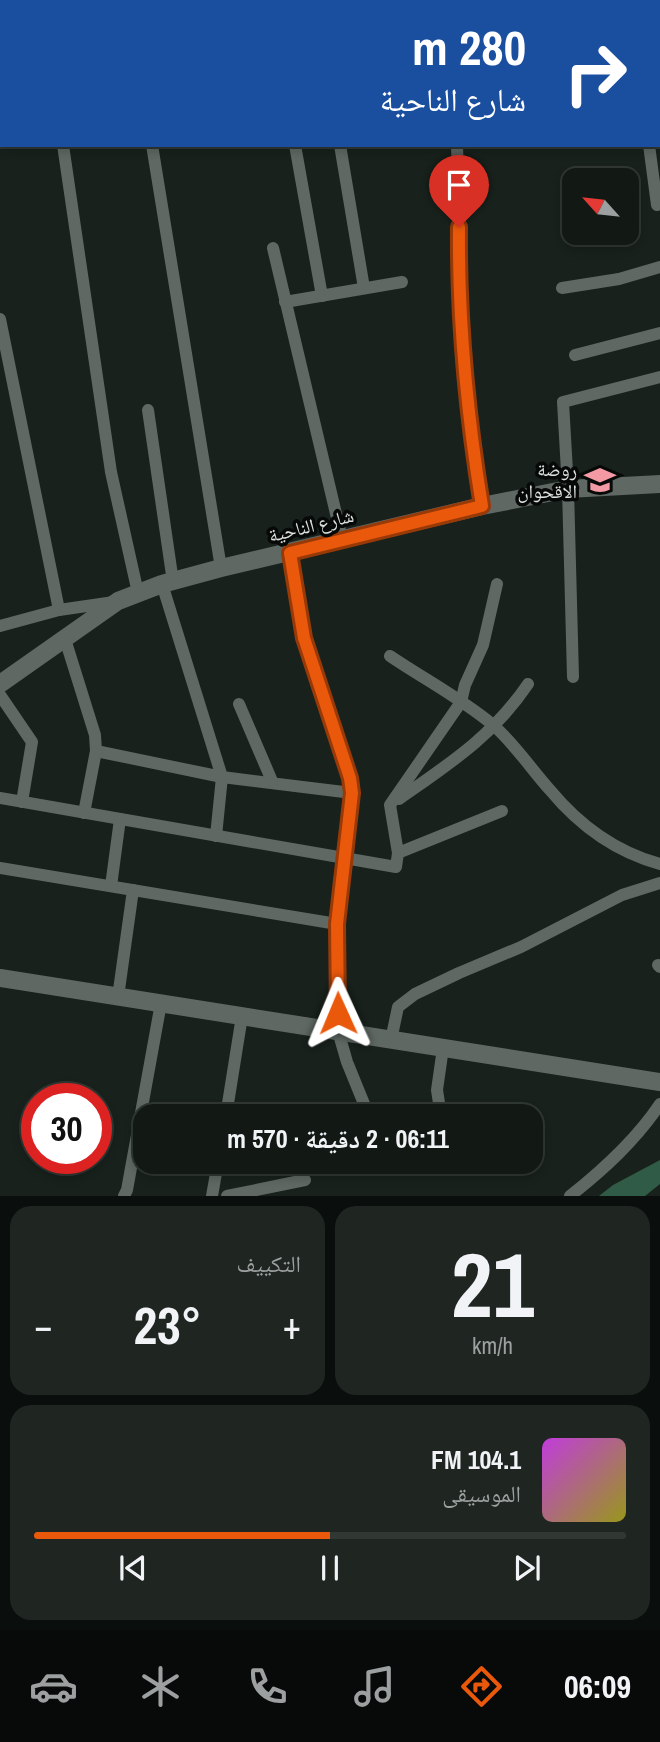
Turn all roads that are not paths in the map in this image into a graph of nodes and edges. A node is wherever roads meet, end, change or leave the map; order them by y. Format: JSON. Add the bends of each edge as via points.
{"nodes":[{"id":1,"x":63,"y":147,"type":"edge"},
{"id":2,"x":152,"y":147,"type":"edge"},
{"id":3,"x":295,"y":147,"type":"edge"},
{"id":4,"x":340,"y":147,"type":"edge"},
{"id":5,"x":457,"y":147,"type":"edge"},
{"id":6,"x":649,"y":147,"type":"edge"},
{"id":7,"x":660,"y":204,"type":"edge"},
{"id":8,"x":273,"y":248,"type":"dead end"},
{"id":9,"x":660,"y":267,"type":"edge"},
{"id":10,"x":402,"y":282,"type":"dead end"},
{"id":11,"x":562,"y":288,"type":"dead end"},
{"id":12,"x":364,"y":289,"type":"junction"},
{"id":13,"x":322,"y":296,"type":"junction"},
{"id":14,"x":285,"y":302,"type":"junction"},
{"id":15,"x":0,"y":319,"type":"edge"},
{"id":16,"x":660,"y":333,"type":"edge"},
{"id":17,"x":575,"y":355,"type":"dead end"},
{"id":18,"x":660,"y":377,"type":"edge"},
{"id":19,"x":148,"y":410,"type":"dead end"},
{"id":20,"x":660,"y":484,"type":"edge"},
{"id":21,"x":568,"y":489,"type":"junction"},
{"id":22,"x":482,"y":506,"type":"junction"},
{"id":23,"x":342,"y":539,"type":"junction"},
{"id":24,"x":290,"y":553,"type":"junction"},
{"id":25,"x":221,"y":568,"type":"junction"},
{"id":26,"x":167,"y":583,"type":"junction"},
{"id":27,"x":498,"y":584,"type":"dead end"},
{"id":28,"x":138,"y":593,"type":"junction"},
{"id":29,"x":118,"y":601,"type":"junction"},
{"id":30,"x":59,"y":610,"type":"junction"},
{"id":31,"x":0,"y":626,"type":"edge"},
{"id":32,"x":65,"y":639,"type":"junction"},
{"id":33,"x":390,"y":656,"type":"dead end"},
{"id":34,"x":573,"y":677,"type":"dead end"},
{"id":35,"x":0,"y":684,"type":"edge"},
{"id":36,"x":528,"y":684,"type":"dead end"},
{"id":37,"x":0,"y":695,"type":"edge"},
{"id":38,"x":461,"y":702,"type":"junction"},
{"id":39,"x":239,"y":704,"type":"dead end"},
{"id":40,"x":494,"y":726,"type":"junction"},
{"id":41,"x":96,"y":751,"type":"junction"},
{"id":42,"x":222,"y":777,"type":"junction"},
{"id":43,"x":272,"y":781,"type":"junction"},
{"id":44,"x":352,"y":793,"type":"junction"},
{"id":45,"x":0,"y":798,"type":"edge"},
{"id":46,"x":22,"y":802,"type":"junction"},
{"id":47,"x":390,"y":805,"type":"junction"},
{"id":48,"x":502,"y":811,"type":"dead end"},
{"id":49,"x":84,"y":813,"type":"junction"},
{"id":50,"x":120,"y":819,"type":"junction"},
{"id":51,"x":216,"y":836,"type":"junction"},
{"id":52,"x":398,"y":853,"type":"junction"},
{"id":53,"x":343,"y":859,"type":"junction"},
{"id":54,"x":660,"y":864,"type":"edge"},
{"id":55,"x":0,"y":868,"type":"edge"},
{"id":56,"x":660,"y":883,"type":"edge"},
{"id":57,"x":111,"y":886,"type":"junction"},
{"id":58,"x":133,"y":890,"type":"junction"},
{"id":59,"x":337,"y":924,"type":"junction"},
{"id":60,"x":0,"y":978,"type":"edge"},
{"id":61,"x":118,"y":997,"type":"junction"},
{"id":62,"x":161,"y":1003,"type":"junction"},
{"id":63,"x":243,"y":1016,"type":"junction"},
{"id":64,"x":338,"y":1031,"type":"junction"},
{"id":65,"x":391,"y":1040,"type":"junction"},
{"id":66,"x":443,"y":1048,"type":"junction"},
{"id":67,"x":660,"y":1082,"type":"edge"},
{"id":68,"x":228,"y":1104,"type":"edge"},
{"id":69,"x":364,"y":1104,"type":"edge"},
{"id":70,"x":440,"y":1104,"type":"edge"},
{"id":71,"x":660,"y":1104,"type":"edge"},
{"id":72,"x":216,"y":1174,"type":"edge"},
{"id":73,"x":305,"y":1180,"type":"dead end"},
{"id":74,"x":124,"y":1196,"type":"edge"},
{"id":75,"x":212,"y":1196,"type":"edge"},
{"id":76,"x":227,"y":1196,"type":"edge"},
{"id":77,"x":570,"y":1196,"type":"edge"}],
"edges":[{"from":1,"to":28,"type":"street","via":[[111,472]]},
{"from":2,"to":25,"type":"street"},
{"from":3,"to":13,"type":"street"},
{"from":4,"to":12,"type":"street"},
{"from":5,"to":22,"type":"street","via":[[459,283],[471,438]]},
{"from":6,"to":7,"type":"street"},
{"from":8,"to":14,"type":"street"},
{"from":9,"to":11,"type":"street"},
{"from":10,"to":12,"type":"street"},
{"from":12,"to":13,"type":"street"},
{"from":13,"to":14,"type":"street"},
{"from":14,"to":23,"type":"street"},
{"from":15,"to":30,"type":"street"},
{"from":16,"to":17,"type":"street"},
{"from":18,"to":21,"type":"street","via":[[563,402]]},
{"from":19,"to":26,"type":"street"},
{"from":20,"to":21,"type":"main road","name":"شارع الناحية"},
{"from":21,"to":22,"type":"main road","name":"شارع الناحية"},
{"from":21,"to":34,"type":"street"},
{"from":22,"to":23,"type":"main road","name":"شارع الناحية"},
{"from":23,"to":24,"type":"main road","name":"شارع الناحية"},
{"from":24,"to":25,"type":"main road","name":"شارع الناحية"},
{"from":24,"to":44,"type":"street","via":[[304,638]]},
{"from":25,"to":26,"type":"main road","name":"شارع الناحية"},
{"from":26,"to":28,"type":"main road","name":"شارع الناحية"},
{"from":26,"to":42,"type":"street"},
{"from":27,"to":38,"type":"street","via":[[483,645]]},
{"from":28,"to":29,"type":"main road","name":"شارع الناحية"},
{"from":29,"to":30,"type":"street"},
{"from":29,"to":32,"type":"main road","name":"شارع الناحية"},
{"from":30,"to":31,"type":"street"},
{"from":32,"to":35,"type":"main road","name":"شارع الناحية"},
{"from":32,"to":41,"type":"street"},
{"from":33,"to":38,"type":"street"},
{"from":36,"to":40,"type":"street"},
{"from":37,"to":46,"type":"street","via":[[32,742]]},
{"from":38,"to":40,"type":"street"},
{"from":38,"to":47,"type":"street"},
{"from":39,"to":43,"type":"street"},
{"from":40,"to":47,"type":"street","via":[[471,748]]},
{"from":40,"to":54,"type":"street","via":[[589,829],[632,855]]},
{"from":41,"to":42,"type":"street"},
{"from":41,"to":49,"type":"street"},
{"from":42,"to":43,"type":"street"},
{"from":42,"to":51,"type":"street"},
{"from":43,"to":44,"type":"street"},
{"from":44,"to":53,"type":"street"},
{"from":45,"to":46,"type":"street"},
{"from":46,"to":49,"type":"street"},
{"from":47,"to":52,"type":"street"},
{"from":48,"to":52,"type":"street"},
{"from":49,"to":50,"type":"street"},
{"from":50,"to":51,"type":"street"},
{"from":50,"to":57,"type":"street"},
{"from":51,"to":53,"type":"street"},
{"from":52,"to":53,"type":"street","via":[[396,867]]},
{"from":53,"to":59,"type":"street"},
{"from":55,"to":57,"type":"street"},
{"from":56,"to":65,"type":"street","via":[[622,895],[415,994],[398,1007]]},
{"from":57,"to":58,"type":"street"},
{"from":58,"to":59,"type":"street"},
{"from":58,"to":61,"type":"street"},
{"from":59,"to":64,"type":"street"},
{"from":60,"to":61,"type":"main road"},
{"from":61,"to":62,"type":"main road"},
{"from":62,"to":63,"type":"main road"},
{"from":62,"to":74,"type":"street"},
{"from":63,"to":64,"type":"main road"},
{"from":63,"to":68,"type":"street"},
{"from":64,"to":65,"type":"main road"},
{"from":64,"to":69,"type":"street"},
{"from":65,"to":66,"type":"main road"},
{"from":66,"to":67,"type":"main road"},
{"from":66,"to":70,"type":"street"},
{"from":71,"to":77,"type":"street","via":[[618,1156]]},
{"from":72,"to":75,"type":"street"},
{"from":73,"to":76,"type":"street"}]}
